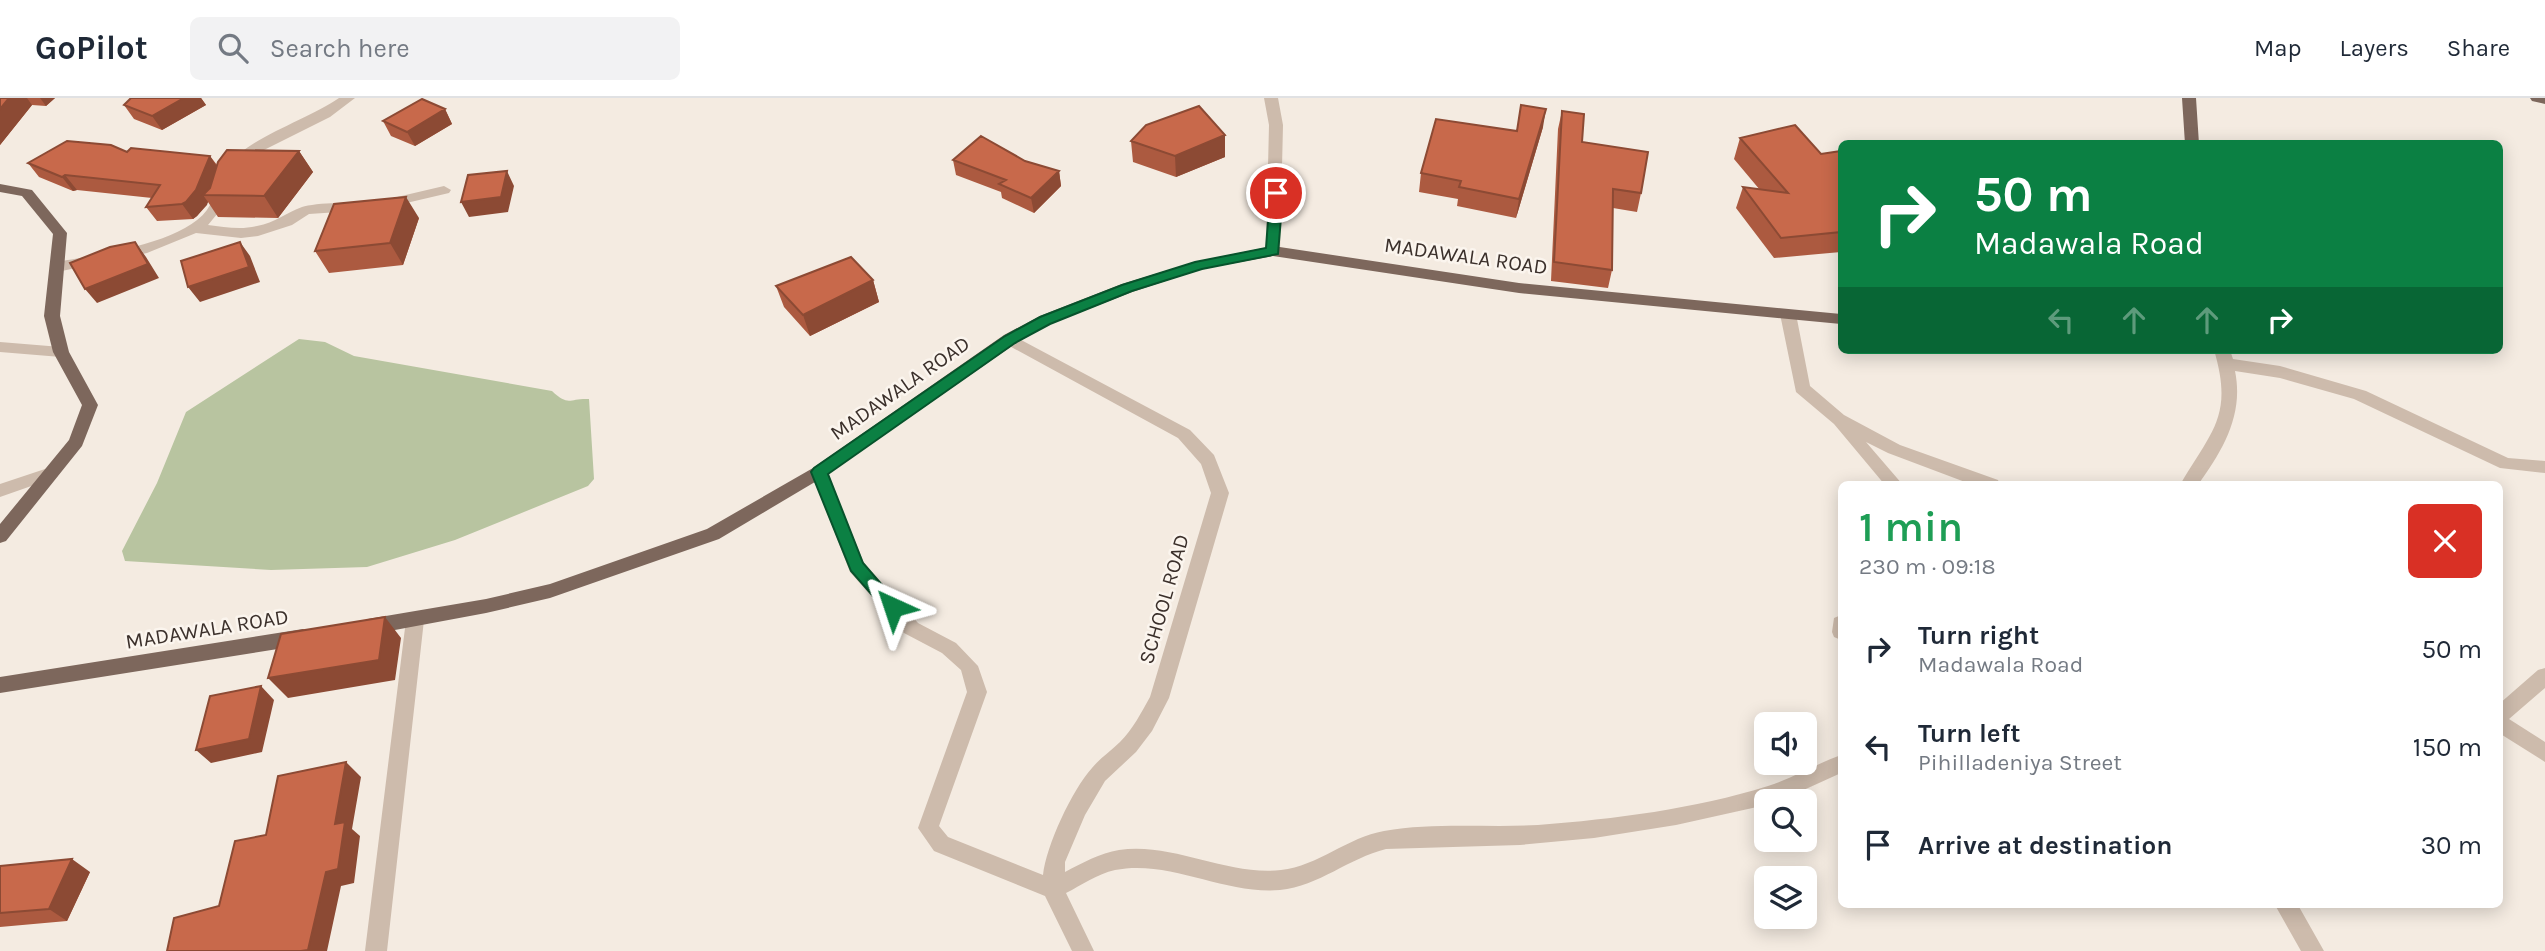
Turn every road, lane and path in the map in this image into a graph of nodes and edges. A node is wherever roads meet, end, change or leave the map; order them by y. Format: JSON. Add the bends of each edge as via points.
{"nodes":[{"id":1,"x":348,"y":98,"type":"edge"},
{"id":2,"x":1271,"y":98,"type":"edge"},
{"id":3,"x":2189,"y":98,"type":"edge"},
{"id":4,"x":2537,"y":98,"type":"edge"},
{"id":5,"x":2545,"y":100,"type":"edge"},
{"id":6,"x":2192,"y":140,"type":"edge"},
{"id":7,"x":0,"y":188,"type":"edge"},
{"id":8,"x":444,"y":190,"type":"dead end"},
{"id":9,"x":195,"y":228,"type":"junction"},
{"id":10,"x":1273,"y":251,"type":"junction"},
{"id":11,"x":57,"y":267,"type":"junction"},
{"id":12,"x":1788,"y":314,"type":"junction"},
{"id":13,"x":1838,"y":319,"type":"edge"},
{"id":14,"x":1010,"y":339,"type":"junction"},
{"id":15,"x":0,"y":347,"type":"edge"},
{"id":16,"x":61,"y":352,"type":"junction"},
{"id":17,"x":2224,"y":357,"type":"edge"},
{"id":18,"x":1838,"y":419,"type":"junction"},
{"id":19,"x":2545,"y":467,"type":"edge"},
{"id":20,"x":51,"y":472,"type":"junction"},
{"id":21,"x":819,"y":472,"type":"junction"},
{"id":22,"x":1892,"y":481,"type":"edge"},
{"id":23,"x":1981,"y":481,"type":"edge"},
{"id":24,"x":2191,"y":481,"type":"edge"},
{"id":25,"x":0,"y":491,"type":"edge"},
{"id":26,"x":0,"y":536,"type":"edge"},
{"id":27,"x":415,"y":620,"type":"junction"},
{"id":28,"x":348,"y":630,"type":"edge"},
{"id":29,"x":322,"y":634,"type":"edge"},
{"id":30,"x":2545,"y":676,"type":"edge"},
{"id":31,"x":0,"y":685,"type":"edge"},
{"id":32,"x":2503,"y":713,"type":"edge"},
{"id":33,"x":2503,"y":726,"type":"edge"},
{"id":34,"x":2545,"y":753,"type":"edge"},
{"id":35,"x":1838,"y":765,"type":"edge"},
{"id":36,"x":1053,"y":889,"type":"junction"},
{"id":37,"x":2288,"y":908,"type":"edge"},
{"id":38,"x":376,"y":951,"type":"edge"},
{"id":39,"x":1083,"y":951,"type":"edge"},
{"id":40,"x":2313,"y":951,"type":"edge"}],
"edges":[{"from":1,"to":9,"type":"street","via":[[243,155],[223,182],[215,209]]},
{"from":2,"to":10,"type":"street","via":[[1276,125]]},
{"from":3,"to":6,"type":"main road"},
{"from":4,"to":5,"type":"main road"},
{"from":7,"to":11,"type":"main road","via":[[27,193],[60,233]]},
{"from":8,"to":9,"type":"street","via":[[377,206],[306,210],[258,231]]},
{"from":9,"to":11,"type":"street","via":[[139,252]]},
{"from":10,"to":12,"type":"main road","name":"MADAWALA ROAD","via":[[1519,288]]},
{"from":10,"to":14,"type":"main road","name":"MADAWALA ROAD","via":[[1200,265],[1127,288]]},
{"from":11,"to":16,"type":"main road","via":[[52,316]]},
{"from":12,"to":13,"type":"main road","name":"MADAWALA ROAD"},
{"from":12,"to":18,"type":"street","via":[[1802,388]]},
{"from":14,"to":21,"type":"main road","name":"MADAWALA ROAD"},
{"from":14,"to":36,"type":"street","name":"SCHOOL ROAD","via":[[1184,434],[1215,469],[1220,493],[1159,698],[1145,725],[1098,775],[1077,810],[1055,862]]},
{"from":15,"to":16,"type":"street"},
{"from":16,"to":20,"type":"main road","via":[[90,405],[76,442]]},
{"from":17,"to":19,"type":"street","via":[[2360,395],[2505,464]]},
{"from":17,"to":24,"type":"street","via":[[2230,407],[2204,465]]},
{"from":18,"to":22,"type":"street"},
{"from":18,"to":23,"type":"street","via":[[1894,449]]},
{"from":20,"to":25,"type":"street"},
{"from":20,"to":26,"type":"main road"},
{"from":21,"to":27,"type":"main road","name":"MADAWALA ROAD","via":[[713,534],[613,571],[550,591]]},
{"from":21,"to":36,"type":"street","via":[[856,567],[911,628],[949,648],[969,666],[977,692],[928,828],[941,844]]},
{"from":27,"to":28,"type":"main road","name":"MADAWALA ROAD"},
{"from":27,"to":38,"type":"street"},
{"from":29,"to":31,"type":"main road","name":"MADAWALA ROAD"},
{"from":30,"to":32,"type":"street"},
{"from":33,"to":34,"type":"street"},
{"from":35,"to":36,"type":"street","via":[[1760,798],[1607,826],[1381,841],[1345,854],[1312,874],[1280,880],[1238,878],[1125,859],[1096,867]]},
{"from":36,"to":39,"type":"street"},
{"from":37,"to":40,"type":"street"}]}
